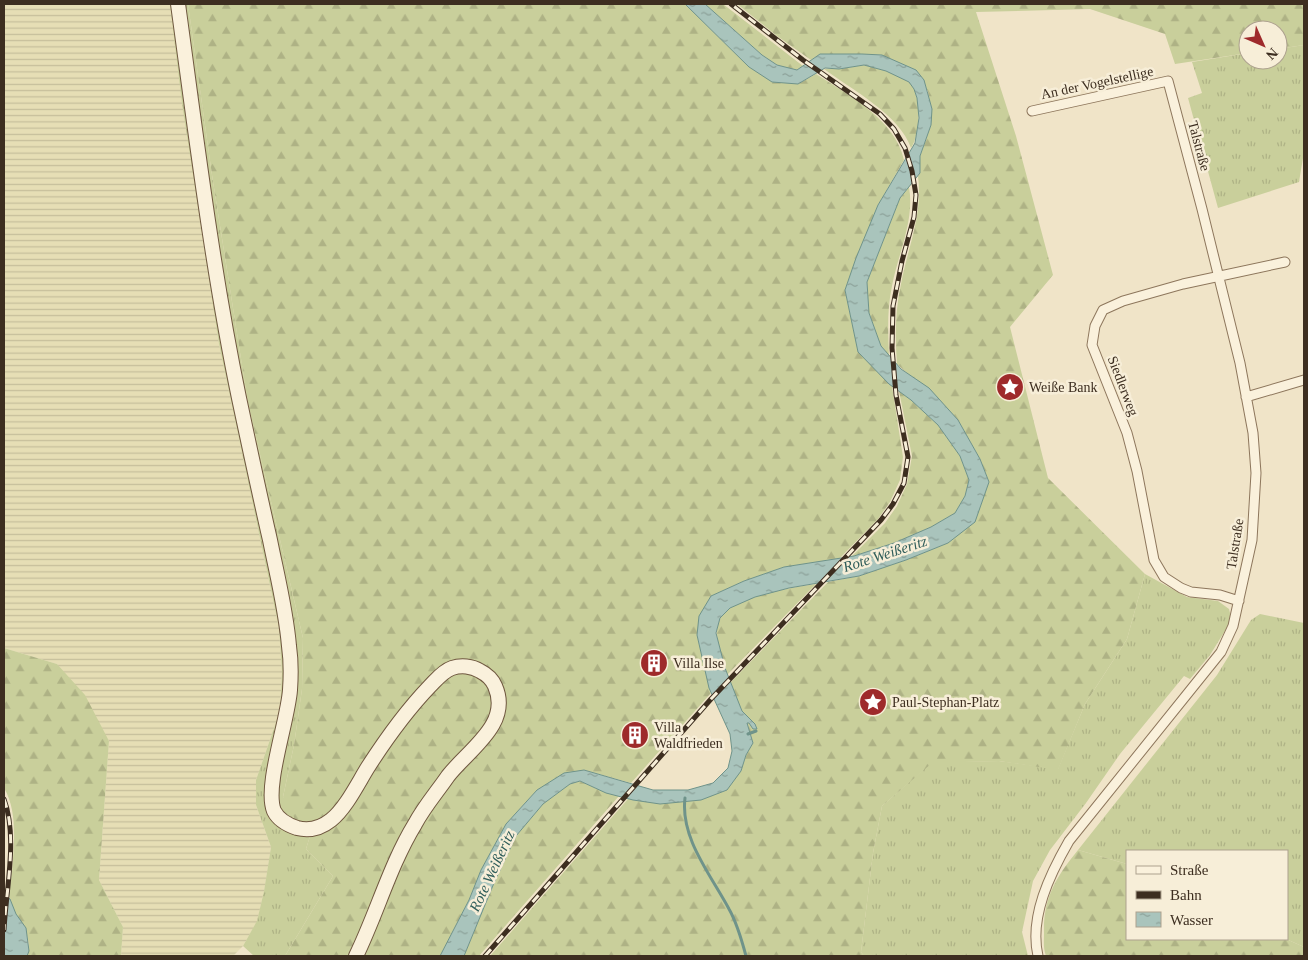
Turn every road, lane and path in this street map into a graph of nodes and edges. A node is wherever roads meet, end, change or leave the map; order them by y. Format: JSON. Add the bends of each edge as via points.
{"nodes":[{"id":1,"x":178,"y":4,"type":"edge"},
{"id":2,"x":1168,"y":81,"type":"joint"},
{"id":3,"x":1032,"y":111,"type":"dead end"},
{"id":4,"x":1285,"y":262,"type":"dead end"},
{"id":5,"x":1218,"y":276,"type":"junction"},
{"id":6,"x":1304,"y":380,"type":"edge"},
{"id":7,"x":1246,"y":397,"type":"junction"},
{"id":8,"x":1239,"y":600,"type":"junction"},
{"id":9,"x":356,"y":956,"type":"edge"},
{"id":10,"x":1038,"y":956,"type":"edge"}],
"edges":[{"from":1,"to":9,"type":"street","via":[[221,299],[238,395],[280,585],[290,649],[290,688],[273,773],[273,808],[278,816],[300,828],[313,829],[330,820],[421,696],[452,668],[471,666],[484,673],[494,683],[497,695],[498,712],[490,729],[453,770],[415,824]]},
{"from":2,"to":3,"type":"street","name":"An der Vogelstellige"},
{"from":2,"to":5,"type":"street","name":"Talstraße"},
{"from":4,"to":5,"type":"street","name":"Siedlerweg"},
{"from":5,"to":7,"type":"street","name":"Talstraße"},
{"from":5,"to":8,"type":"street","name":"Siedlerweg","via":[[1123,300],[1104,310],[1095,326],[1092,346],[1127,433],[1154,560],[1164,577],[1181,588]]},
{"from":6,"to":7,"type":"street"},
{"from":7,"to":8,"type":"street","name":"Talstraße","via":[[1256,473],[1252,540]]},
{"from":8,"to":10,"type":"street","name":"Talstraße","via":[[1233,626],[1221,652],[1069,841],[1047,883],[1038,914]]}]}
